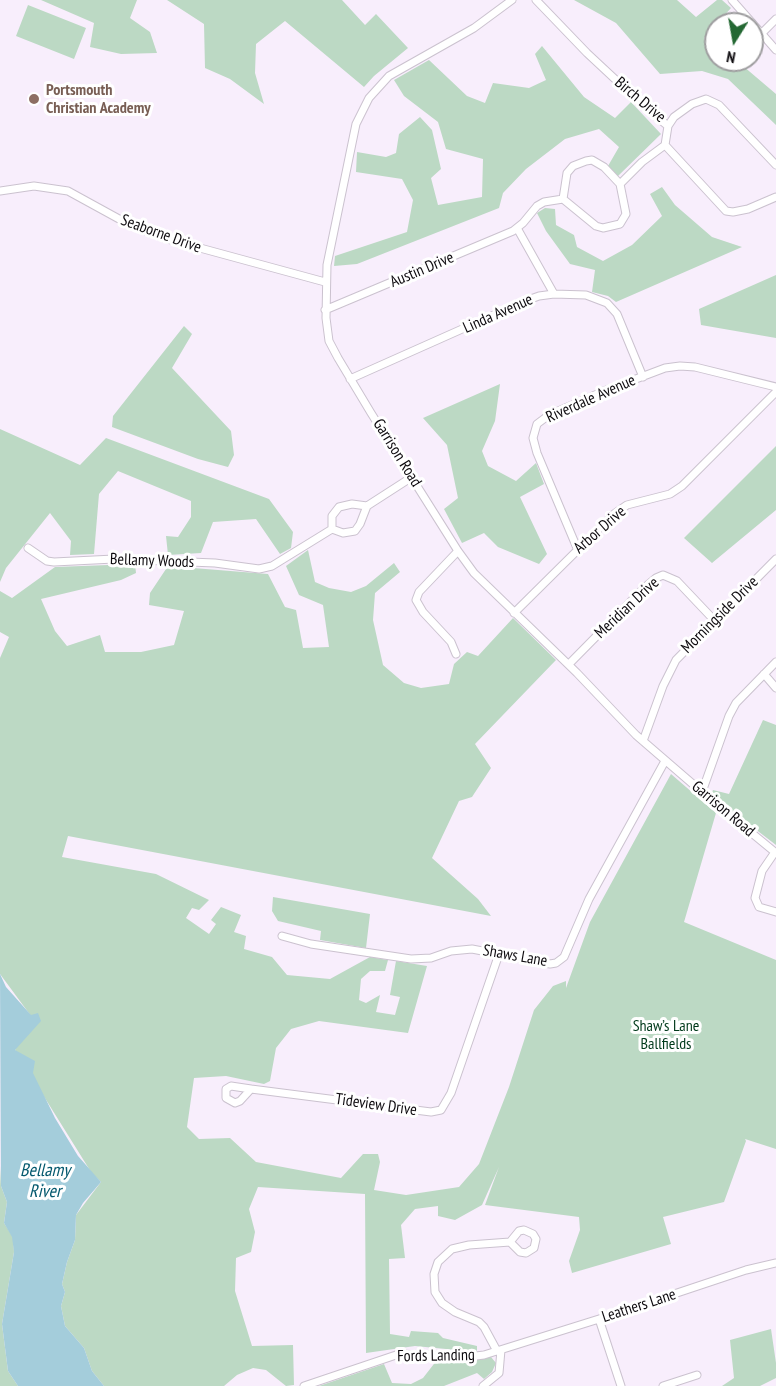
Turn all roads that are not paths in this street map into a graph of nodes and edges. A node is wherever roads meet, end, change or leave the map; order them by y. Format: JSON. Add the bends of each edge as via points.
{"nodes":[{"id":1,"x":512,"y":0,"type":"edge"},
{"id":2,"x":536,"y":0,"type":"edge"},
{"id":3,"x":732,"y":0,"type":"edge"},
{"id":4,"x":743,"y":12,"type":"edge"},
{"id":5,"x":776,"y":19,"type":"edge"},
{"id":6,"x":764,"y":31,"type":"edge"},
{"id":7,"x":764,"y":35,"type":"edge"},
{"id":8,"x":776,"y":50,"type":"edge"},
{"id":9,"x":668,"y":126,"type":"junction"},
{"id":10,"x":665,"y":145,"type":"junction"},
{"id":11,"x":776,"y":165,"type":"edge"},
{"id":12,"x":620,"y":184,"type":"junction"},
{"id":13,"x":0,"y":191,"type":"edge"},
{"id":14,"x":776,"y":196,"type":"edge"},
{"id":15,"x":563,"y":199,"type":"junction"},
{"id":16,"x":517,"y":228,"type":"junction"},
{"id":17,"x":325,"y":282,"type":"junction"},
{"id":18,"x":554,"y":294,"type":"junction"},
{"id":19,"x":325,"y":310,"type":"junction"},
{"id":20,"x":643,"y":377,"type":"junction"},
{"id":21,"x":350,"y":379,"type":"junction"},
{"id":22,"x":776,"y":387,"type":"edge"},
{"id":23,"x":776,"y":393,"type":"edge"},
{"id":24,"x":412,"y":477,"type":"junction"},
{"id":25,"x":367,"y":506,"type":"junction"},
{"id":26,"x":332,"y":529,"type":"junction"},
{"id":27,"x":28,"y":548,"type":"dead end"},
{"id":28,"x":577,"y":548,"type":"junction"},
{"id":29,"x":458,"y":551,"type":"junction"},
{"id":30,"x":776,"y":559,"type":"edge"},
{"id":31,"x":514,"y":613,"type":"junction"},
{"id":32,"x":714,"y":620,"type":"junction"},
{"id":33,"x":456,"y":654,"type":"dead end"},
{"id":34,"x":776,"y":662,"type":"edge"},
{"id":35,"x":568,"y":664,"type":"junction"},
{"id":36,"x":764,"y":674,"type":"junction"},
{"id":37,"x":776,"y":688,"type":"edge"},
{"id":38,"x":643,"y":741,"type":"junction"},
{"id":39,"x":666,"y":761,"type":"junction"},
{"id":40,"x":702,"y":792,"type":"junction"},
{"id":41,"x":776,"y":852,"type":"edge"},
{"id":42,"x":776,"y":912,"type":"edge"},
{"id":43,"x":282,"y":936,"type":"dead end"},
{"id":44,"x":499,"y":954,"type":"junction"},
{"id":45,"x":251,"y":1089,"type":"dead end"},
{"id":46,"x":510,"y":1242,"type":"dead end"},
{"id":47,"x":776,"y":1263,"type":"edge"},
{"id":48,"x":599,"y":1319,"type":"junction"},
{"id":49,"x":499,"y":1351,"type":"junction"},
{"id":50,"x":697,"y":1375,"type":"dead end"},
{"id":51,"x":304,"y":1386,"type":"edge"},
{"id":52,"x":483,"y":1386,"type":"edge"},
{"id":53,"x":621,"y":1386,"type":"edge"},
{"id":54,"x":663,"y":1386,"type":"edge"}],
"edges":[{"from":1,"to":17,"type":"street","name":"Garrison Road","via":[[474,28],[390,76],[369,98],[356,124]]},
{"from":2,"to":9,"type":"street","name":"Birch Drive","via":[[586,53]]},
{"from":3,"to":4,"type":"street"},
{"from":5,"to":6,"type":"street"},
{"from":7,"to":8,"type":"street"},
{"from":9,"to":10,"type":"street"},
{"from":9,"to":11,"type":"street","name":"Birch Drive","via":[[692,104],[706,99],[719,105]]},
{"from":10,"to":12,"type":"street"},
{"from":10,"to":14,"type":"street","name":"Birch Drive","via":[[726,210],[748,208]]},
{"from":12,"to":15,"type":"street","via":[[598,163],[586,160],[567,173]]},
{"from":12,"to":15,"type":"street","via":[[626,213],[620,224],[611,227],[596,226]]},
{"from":13,"to":17,"type":"street","name":"Seaborne Drive","via":[[34,186],[68,191],[130,225],[167,239]]},
{"from":15,"to":16,"type":"street","via":[[537,206]]},
{"from":16,"to":18,"type":"street"},
{"from":16,"to":19,"type":"street","name":"Austin Drive"},
{"from":17,"to":19,"type":"street","name":"Garrison Road"},
{"from":18,"to":20,"type":"street","name":"Linda Avenue","via":[[586,295],[607,303],[617,314]]},
{"from":18,"to":21,"type":"street","name":"Linda Avenue","via":[[539,296]]},
{"from":19,"to":21,"type":"street","name":"Garrison Road","via":[[329,341]]},
{"from":20,"to":22,"type":"street","name":"Riverdale Avenue","via":[[664,368],[694,367]]},
{"from":20,"to":28,"type":"street","name":"Riverdale Avenue","via":[[549,415],[533,433],[537,453]]},
{"from":21,"to":24,"type":"street","name":"Garrison Road"},
{"from":23,"to":28,"type":"street","name":"Arbor Drive","via":[[682,486],[670,494],[627,505]]},
{"from":24,"to":25,"type":"street"},
{"from":24,"to":29,"type":"street","name":"Garrison Road"},
{"from":25,"to":26,"type":"street","via":[[355,531],[348,534]]},
{"from":25,"to":26,"type":"street","via":[[339,507],[332,516]]},
{"from":26,"to":27,"type":"street","name":"Bellamy Woods","via":[[259,569],[204,562],[54,562]]},
{"from":28,"to":31,"type":"street","name":"Arbor Drive"},
{"from":29,"to":31,"type":"street","name":"Garrison Road"},
{"from":29,"to":33,"type":"street","via":[[418,592],[416,600],[451,642]]},
{"from":30,"to":32,"type":"street","name":"Morningside Drive"},
{"from":31,"to":35,"type":"street","name":"Garrison Road"},
{"from":32,"to":35,"type":"street","name":"Meridian Drive","via":[[676,581],[663,575],[644,588]]},
{"from":32,"to":38,"type":"street","name":"Morningside Drive","via":[[676,660]]},
{"from":34,"to":36,"type":"street"},
{"from":35,"to":38,"type":"street","name":"Garrison Road"},
{"from":36,"to":37,"type":"street"},
{"from":36,"to":40,"type":"street","via":[[729,716]]},
{"from":38,"to":39,"type":"street","name":"Garrison Road"},
{"from":39,"to":40,"type":"street","name":"Garrison Road"},
{"from":39,"to":44,"type":"street","name":"Shaws Lane","via":[[589,899],[561,961],[550,964]]},
{"from":40,"to":41,"type":"street","name":"Garrison Road"},
{"from":41,"to":42,"type":"street","via":[[762,871],[755,898],[759,907]]},
{"from":43,"to":44,"type":"street","name":"Shaws Lane","via":[[411,959],[462,949]]},
{"from":44,"to":45,"type":"street","name":"Tideview Drive","via":[[451,1093],[441,1110],[431,1112]]},
{"from":46,"to":49,"type":"street","via":[[452,1249],[442,1257],[434,1275],[435,1292],[442,1304],[479,1322]]},
{"from":47,"to":48,"type":"street","name":"Leathers Lane"},
{"from":48,"to":49,"type":"street","name":"Leathers Lane"},
{"from":48,"to":53,"type":"street"},
{"from":49,"to":51,"type":"street","name":"Fords Landing","via":[[467,1357],[399,1353]]},
{"from":49,"to":52,"type":"street","via":[[499,1373]]},
{"from":50,"to":54,"type":"street"}]}
